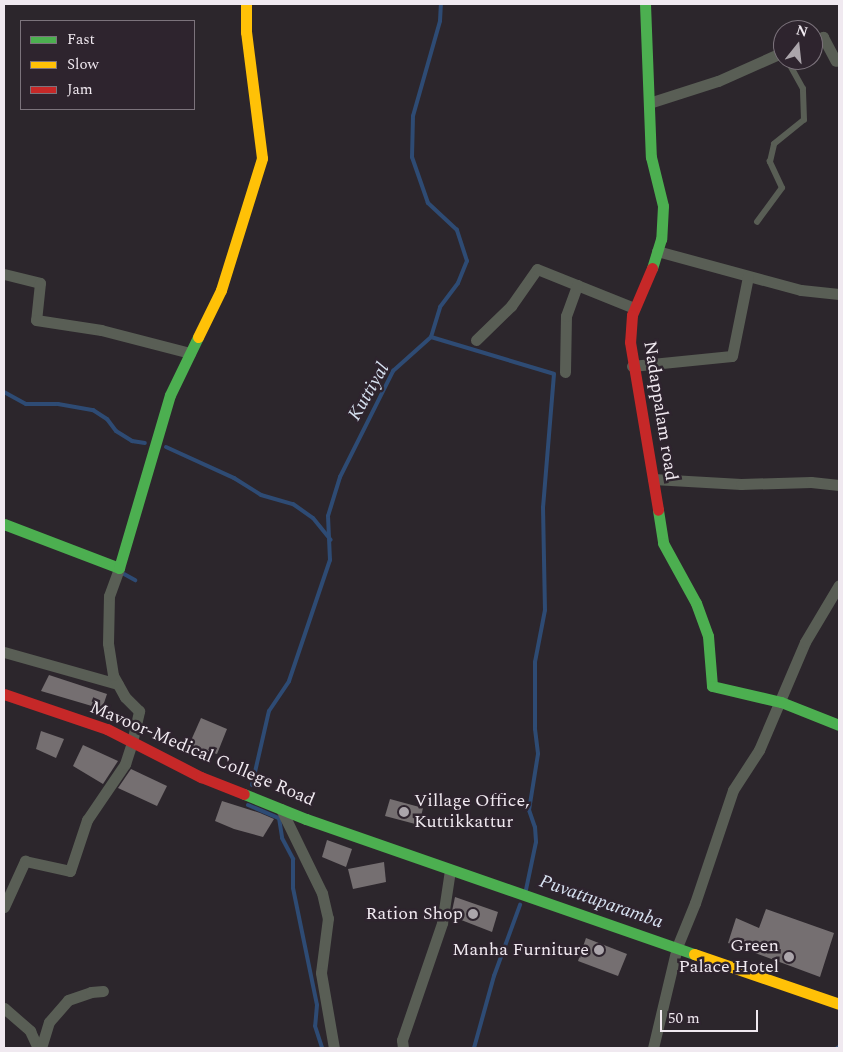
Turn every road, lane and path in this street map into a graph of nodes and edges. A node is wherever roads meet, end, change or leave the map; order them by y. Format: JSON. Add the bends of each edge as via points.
{"nodes":[{"id":1,"x":246,"y":4,"type":"edge"},
{"id":2,"x":645,"y":4,"type":"edge"},
{"id":3,"x":823,"y":37,"type":"edge"},
{"id":4,"x":773,"y":56,"type":"edge"},
{"id":5,"x":836,"y":61,"type":"dead end"},
{"id":6,"x":793,"y":70,"type":"edge"},
{"id":7,"x":649,"y":103,"type":"junction"},
{"id":8,"x":757,"y":222,"type":"dead end"},
{"id":9,"x":657,"y":251,"type":"junction"},
{"id":10,"x":4,"y":274,"type":"edge"},
{"id":11,"x":748,"y":277,"type":"junction"},
{"id":12,"x":577,"y":285,"type":"junction"},
{"id":13,"x":839,"y":294,"type":"edge"},
{"id":14,"x":634,"y":308,"type":"junction"},
{"id":15,"x":476,"y":340,"type":"dead end"},
{"id":16,"x":190,"y":353,"type":"junction"},
{"id":17,"x":632,"y":366,"type":"junction"},
{"id":18,"x":565,"y":372,"type":"dead end"},
{"id":19,"x":652,"y":479,"type":"junction"},
{"id":20,"x":839,"y":485,"type":"edge"},
{"id":21,"x":4,"y":524,"type":"edge"},
{"id":22,"x":119,"y":568,"type":"junction"},
{"id":23,"x":839,"y":585,"type":"edge"},
{"id":24,"x":4,"y":652,"type":"edge"},
{"id":25,"x":118,"y":684,"type":"junction"},
{"id":26,"x":4,"y":694,"type":"edge"},
{"id":27,"x":781,"y":702,"type":"junction"},
{"id":28,"x":839,"y":725,"type":"edge"},
{"id":29,"x":132,"y":742,"type":"junction"},
{"id":30,"x":281,"y":809,"type":"junction"},
{"id":31,"x":450,"y":870,"type":"junction"},
{"id":32,"x":4,"y":907,"type":"edge"},
{"id":33,"x":677,"y":947,"type":"junction"},
{"id":34,"x":103,"y":992,"type":"dead end"},
{"id":35,"x":839,"y":1004,"type":"edge"},
{"id":36,"x":4,"y":1008,"type":"edge"},
{"id":37,"x":40,"y":1048,"type":"edge"},
{"id":38,"x":334,"y":1048,"type":"edge"},
{"id":39,"x":403,"y":1048,"type":"edge"},
{"id":40,"x":653,"y":1048,"type":"edge"}],
"edges":[{"from":1,"to":16,"type":"street","via":[[246,32],[262,158],[220,290]]},
{"from":2,"to":7,"type":"street","name":"Nadappalam road"},
{"from":3,"to":5,"type":"street"},
{"from":4,"to":7,"type":"street","via":[[718,81]]},
{"from":6,"to":8,"type":"lane","via":[[803,89],[804,120],[774,144],[770,162],[782,188]]},
{"from":7,"to":9,"type":"street","name":"Nadappalam road","via":[[651,157],[663,206]]},
{"from":9,"to":11,"type":"street"},
{"from":9,"to":14,"type":"street","name":"Nadappalam road"},
{"from":10,"to":16,"type":"street","via":[[40,282],[36,320],[100,330]]},
{"from":11,"to":13,"type":"street","via":[[801,290]]},
{"from":11,"to":17,"type":"street","via":[[732,356]]},
{"from":12,"to":14,"type":"street"},
{"from":12,"to":15,"type":"street","via":[[537,269],[511,306]]},
{"from":12,"to":18,"type":"street","via":[[566,316]]},
{"from":14,"to":17,"type":"street","name":"Nadappalam road","via":[[630,342]]},
{"from":16,"to":22,"type":"street","via":[[170,396]]},
{"from":17,"to":19,"type":"street","name":"Nadappalam road"},
{"from":19,"to":20,"type":"street"},
{"from":19,"to":27,"type":"street","name":"Nadappalam road","via":[[663,543],[696,603],[708,636],[712,686]]},
{"from":21,"to":22,"type":"street"},
{"from":22,"to":25,"type":"street","via":[[109,596],[107,618],[110,666]]},
{"from":23,"to":27,"type":"street","via":[[805,642]]},
{"from":24,"to":25,"type":"street"},
{"from":25,"to":29,"type":"street","via":[[125,698],[139,711]]},
{"from":26,"to":29,"type":"street","name":"Mavoor-Medical College Road","via":[[107,729]]},
{"from":27,"to":28,"type":"street","name":"Nadappalam road"},
{"from":27,"to":33,"type":"street","via":[[774,709],[759,750],[733,790],[696,902]]},
{"from":29,"to":30,"type":"street","name":"Mavoor-Medical College Road","via":[[201,777]]},
{"from":29,"to":32,"type":"street","via":[[125,764],[86,820],[70,872],[25,861]]},
{"from":30,"to":31,"type":"street","name":"Mavoor-Medical College Road"},
{"from":30,"to":38,"type":"street","via":[[322,892],[328,918],[321,973]]},
{"from":31,"to":33,"type":"street","name":"Mavoor-Medical College Road"},
{"from":31,"to":39,"type":"street","via":[[442,923],[402,1040]]},
{"from":33,"to":35,"type":"street","name":"Mavoor-Medical College Road"},
{"from":33,"to":40,"type":"street"},
{"from":34,"to":37,"type":"street","via":[[91,992],[68,1000],[49,1022]]},
{"from":36,"to":37,"type":"street","via":[[30,1031]]}]}
